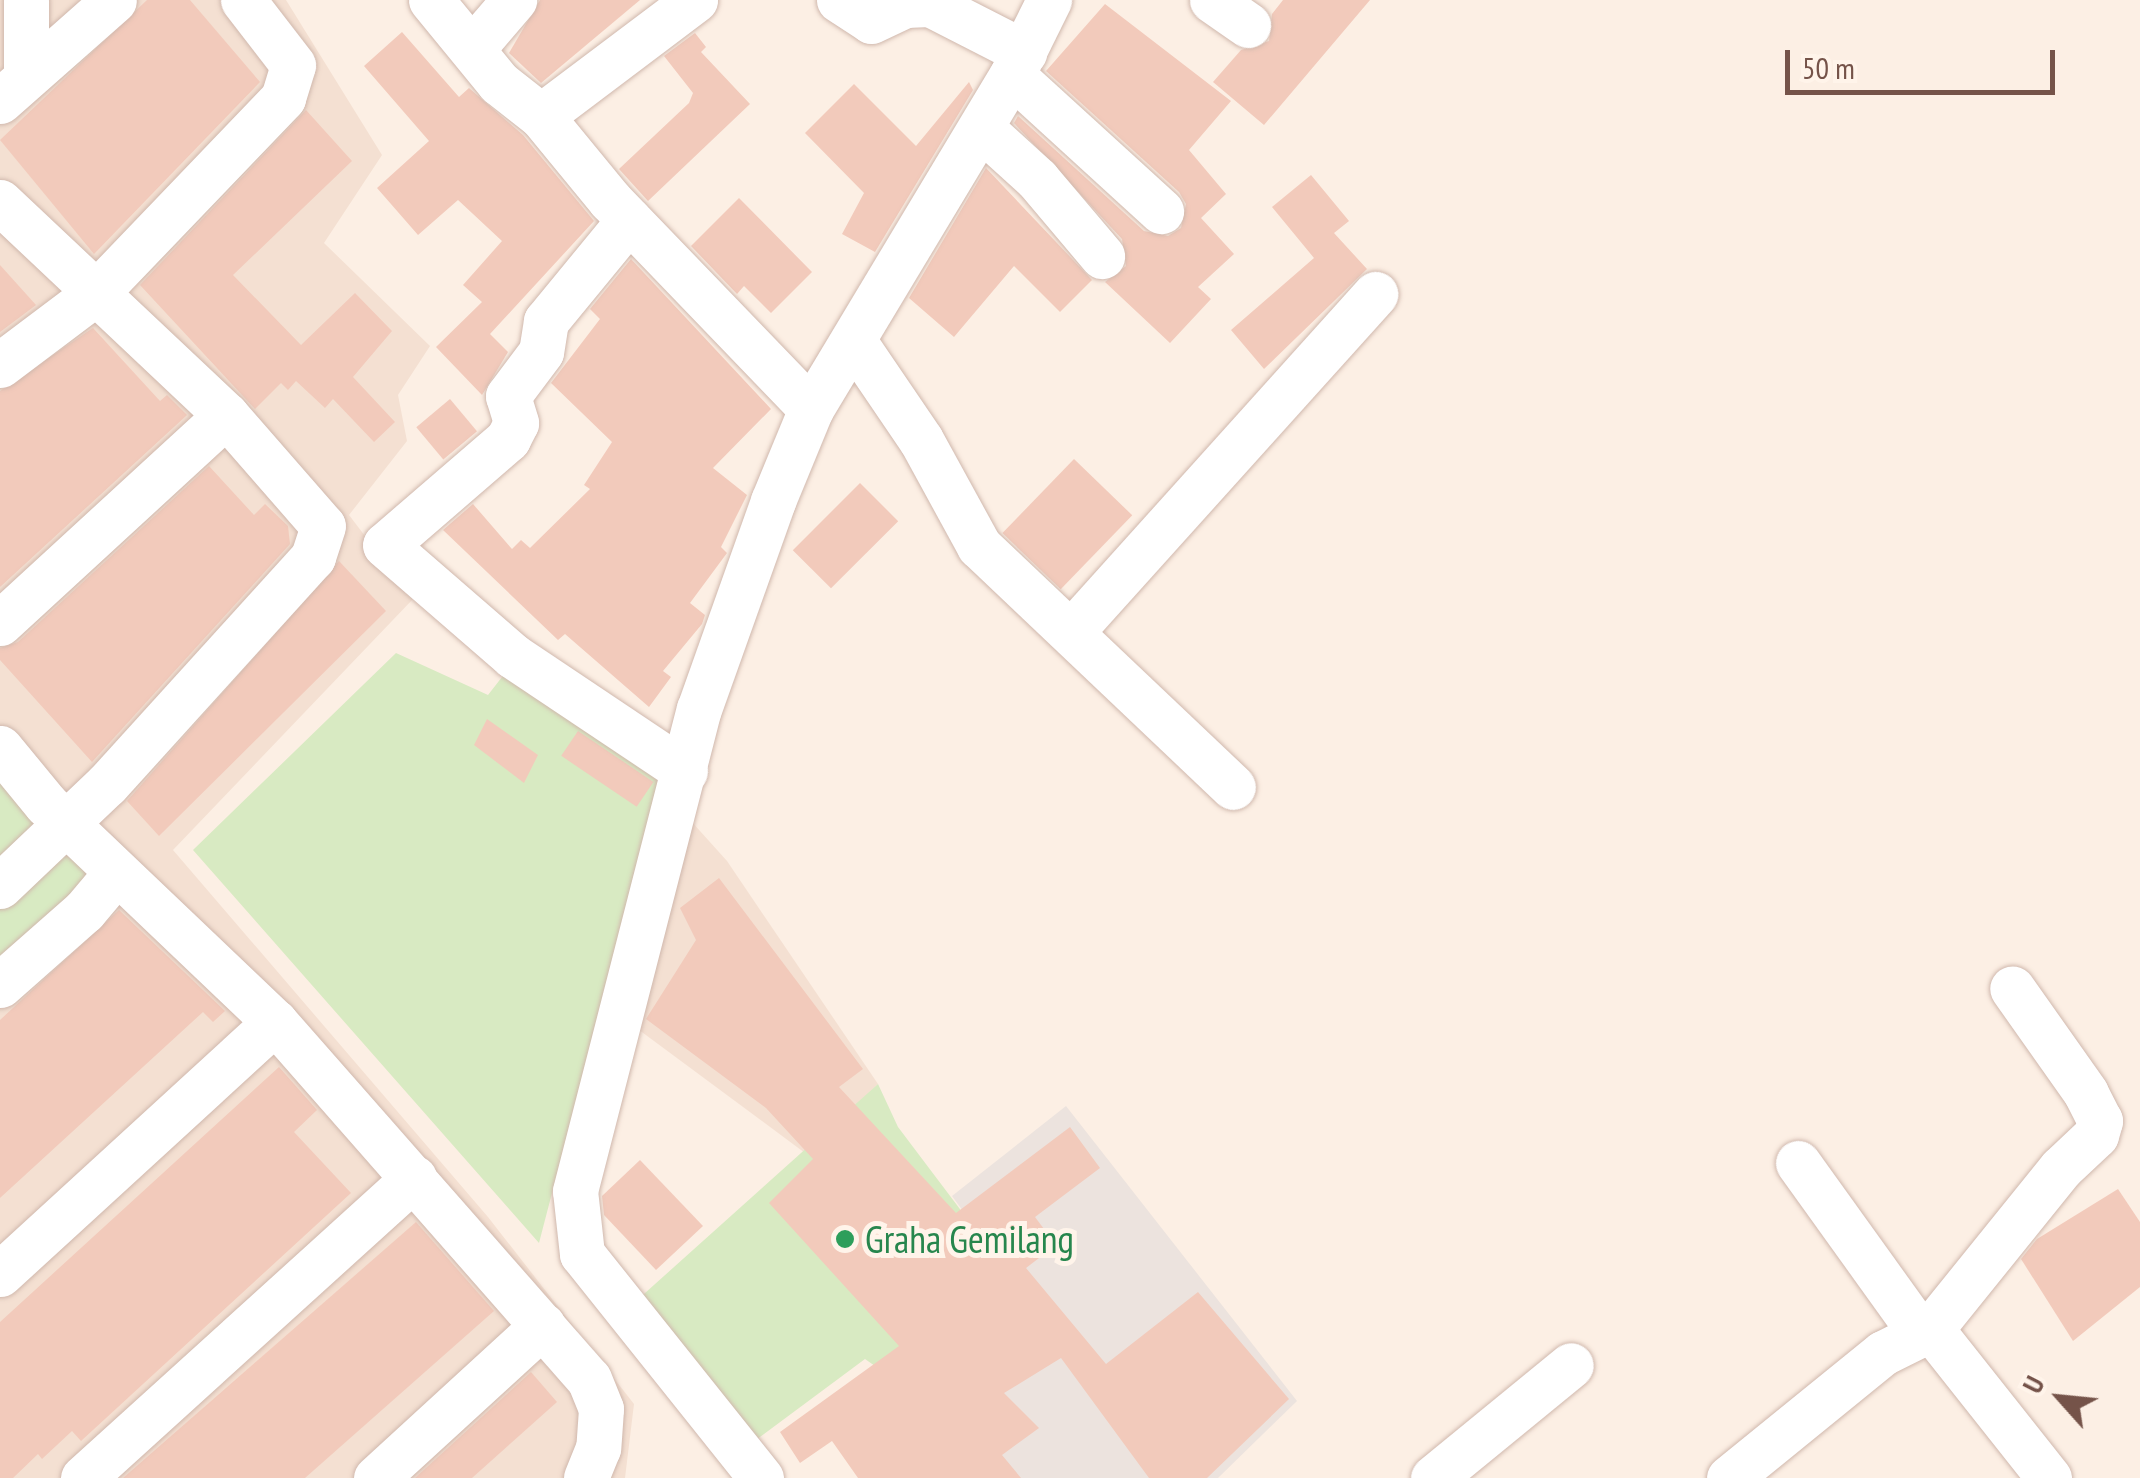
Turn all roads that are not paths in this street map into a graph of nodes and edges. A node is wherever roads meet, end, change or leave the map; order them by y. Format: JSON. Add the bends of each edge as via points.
{"nodes":[{"id":1,"x":114,"y":0,"type":"edge"},
{"id":2,"x":243,"y":0,"type":"edge"},
{"id":3,"x":431,"y":0,"type":"edge"},
{"id":4,"x":514,"y":0,"type":"edge"},
{"id":5,"x":695,"y":0,"type":"edge"},
{"id":6,"x":839,"y":0,"type":"edge"},
{"id":7,"x":1049,"y":0,"type":"edge"},
{"id":8,"x":17,"y":9,"type":"edge"},
{"id":9,"x":472,"y":49,"type":"junction"},
{"id":10,"x":1018,"y":64,"type":"junction"},
{"id":11,"x":13,"y":86,"type":"edge"},
{"id":12,"x":541,"y":116,"type":"junction"},
{"id":13,"x":981,"y":128,"type":"junction"},
{"id":14,"x":0,"y":202,"type":"edge"},
{"id":15,"x":1162,"y":211,"type":"dead end"},
{"id":16,"x":629,"y":220,"type":"junction"},
{"id":17,"x":1102,"y":256,"type":"dead end"},
{"id":18,"x":97,"y":292,"type":"junction"},
{"id":19,"x":1374,"y":294,"type":"dead end"},
{"id":20,"x":855,"y":343,"type":"junction"},
{"id":21,"x":0,"y":365,"type":"edge"},
{"id":22,"x":811,"y":409,"type":"junction"},
{"id":23,"x":226,"y":415,"type":"junction"},
{"id":24,"x":0,"y":622,"type":"edge"},
{"id":25,"x":1072,"y":632,"type":"junction"},
{"id":26,"x":0,"y":748,"type":"edge"},
{"id":27,"x":685,"y":771,"type":"junction"},
{"id":28,"x":1234,"y":786,"type":"dead end"},
{"id":29,"x":66,"y":817,"type":"junction"},
{"id":30,"x":116,"y":873,"type":"junction"},
{"id":31,"x":0,"y":885,"type":"edge"},
{"id":32,"x":0,"y":985,"type":"edge"},
{"id":33,"x":2012,"y":988,"type":"dead end"},
{"id":34,"x":275,"y":1022,"type":"junction"},
{"id":35,"x":1798,"y":1162,"type":"dead end"},
{"id":36,"x":414,"y":1178,"type":"junction"},
{"id":37,"x":0,"y":1274,"type":"edge"},
{"id":38,"x":543,"y":1326,"type":"junction"},
{"id":39,"x":1926,"y":1332,"type":"junction"},
{"id":40,"x":1571,"y":1366,"type":"dead end"},
{"id":41,"x":1440,"y":1476,"type":"edge"},
{"id":42,"x":83,"y":1478,"type":"edge"},
{"id":43,"x":376,"y":1478,"type":"edge"},
{"id":44,"x":586,"y":1478,"type":"edge"},
{"id":45,"x":761,"y":1478,"type":"edge"},
{"id":46,"x":1728,"y":1478,"type":"edge"},
{"id":47,"x":2049,"y":1478,"type":"edge"}],
"edges":[{"from":1,"to":11,"type":"street"},
{"from":2,"to":18,"type":"street","via":[[274,32],[293,65],[283,98]]},
{"from":3,"to":9,"type":"street"},
{"from":4,"to":9,"type":"street"},
{"from":5,"to":12,"type":"street"},
{"from":6,"to":10,"type":"street","via":[[870,21],[904,4],[930,4]]},
{"from":7,"to":10,"type":"street"},
{"from":8,"to":11,"type":"street"},
{"from":9,"to":12,"type":"street","via":[[499,83]]},
{"from":10,"to":13,"type":"street"},
{"from":10,"to":15,"type":"street"},
{"from":12,"to":16,"type":"street"},
{"from":13,"to":17,"type":"street","via":[[1038,178]]},
{"from":13,"to":20,"type":"street"},
{"from":14,"to":18,"type":"street"},
{"from":16,"to":22,"type":"street"},
{"from":16,"to":27,"type":"street","via":[[546,320],[541,352],[508,396],[516,422],[508,439],[385,545],[513,656]]},
{"from":18,"to":21,"type":"street"},
{"from":18,"to":23,"type":"street"},
{"from":19,"to":25,"type":"street"},
{"from":20,"to":22,"type":"street"},
{"from":20,"to":25,"type":"street","via":[[921,440],[978,546]]},
{"from":22,"to":27,"type":"street","via":[[712,674]]},
{"from":23,"to":24,"type":"street"},
{"from":23,"to":29,"type":"street","via":[[313,511],[323,526],[320,544],[107,784]]},
{"from":25,"to":28,"type":"street"},
{"from":26,"to":29,"type":"street"},
{"from":27,"to":45,"type":"street","via":[[575,1191],[580,1238],[582,1254],[633,1323]]},
{"from":29,"to":30,"type":"street"},
{"from":29,"to":31,"type":"street"},
{"from":30,"to":32,"type":"street"},
{"from":30,"to":34,"type":"street"},
{"from":33,"to":39,"type":"street","via":[[2100,1120],[2096,1136],[2061,1168]]},
{"from":34,"to":36,"type":"street"},
{"from":34,"to":37,"type":"street"},
{"from":35,"to":39,"type":"street"},
{"from":36,"to":38,"type":"street"},
{"from":36,"to":42,"type":"street"},
{"from":38,"to":43,"type":"street"},
{"from":38,"to":44,"type":"street","via":[[589,1379],[601,1410],[598,1448]]},
{"from":39,"to":46,"type":"street","via":[[1883,1353]]},
{"from":39,"to":47,"type":"street"},
{"from":40,"to":41,"type":"street"}]}
